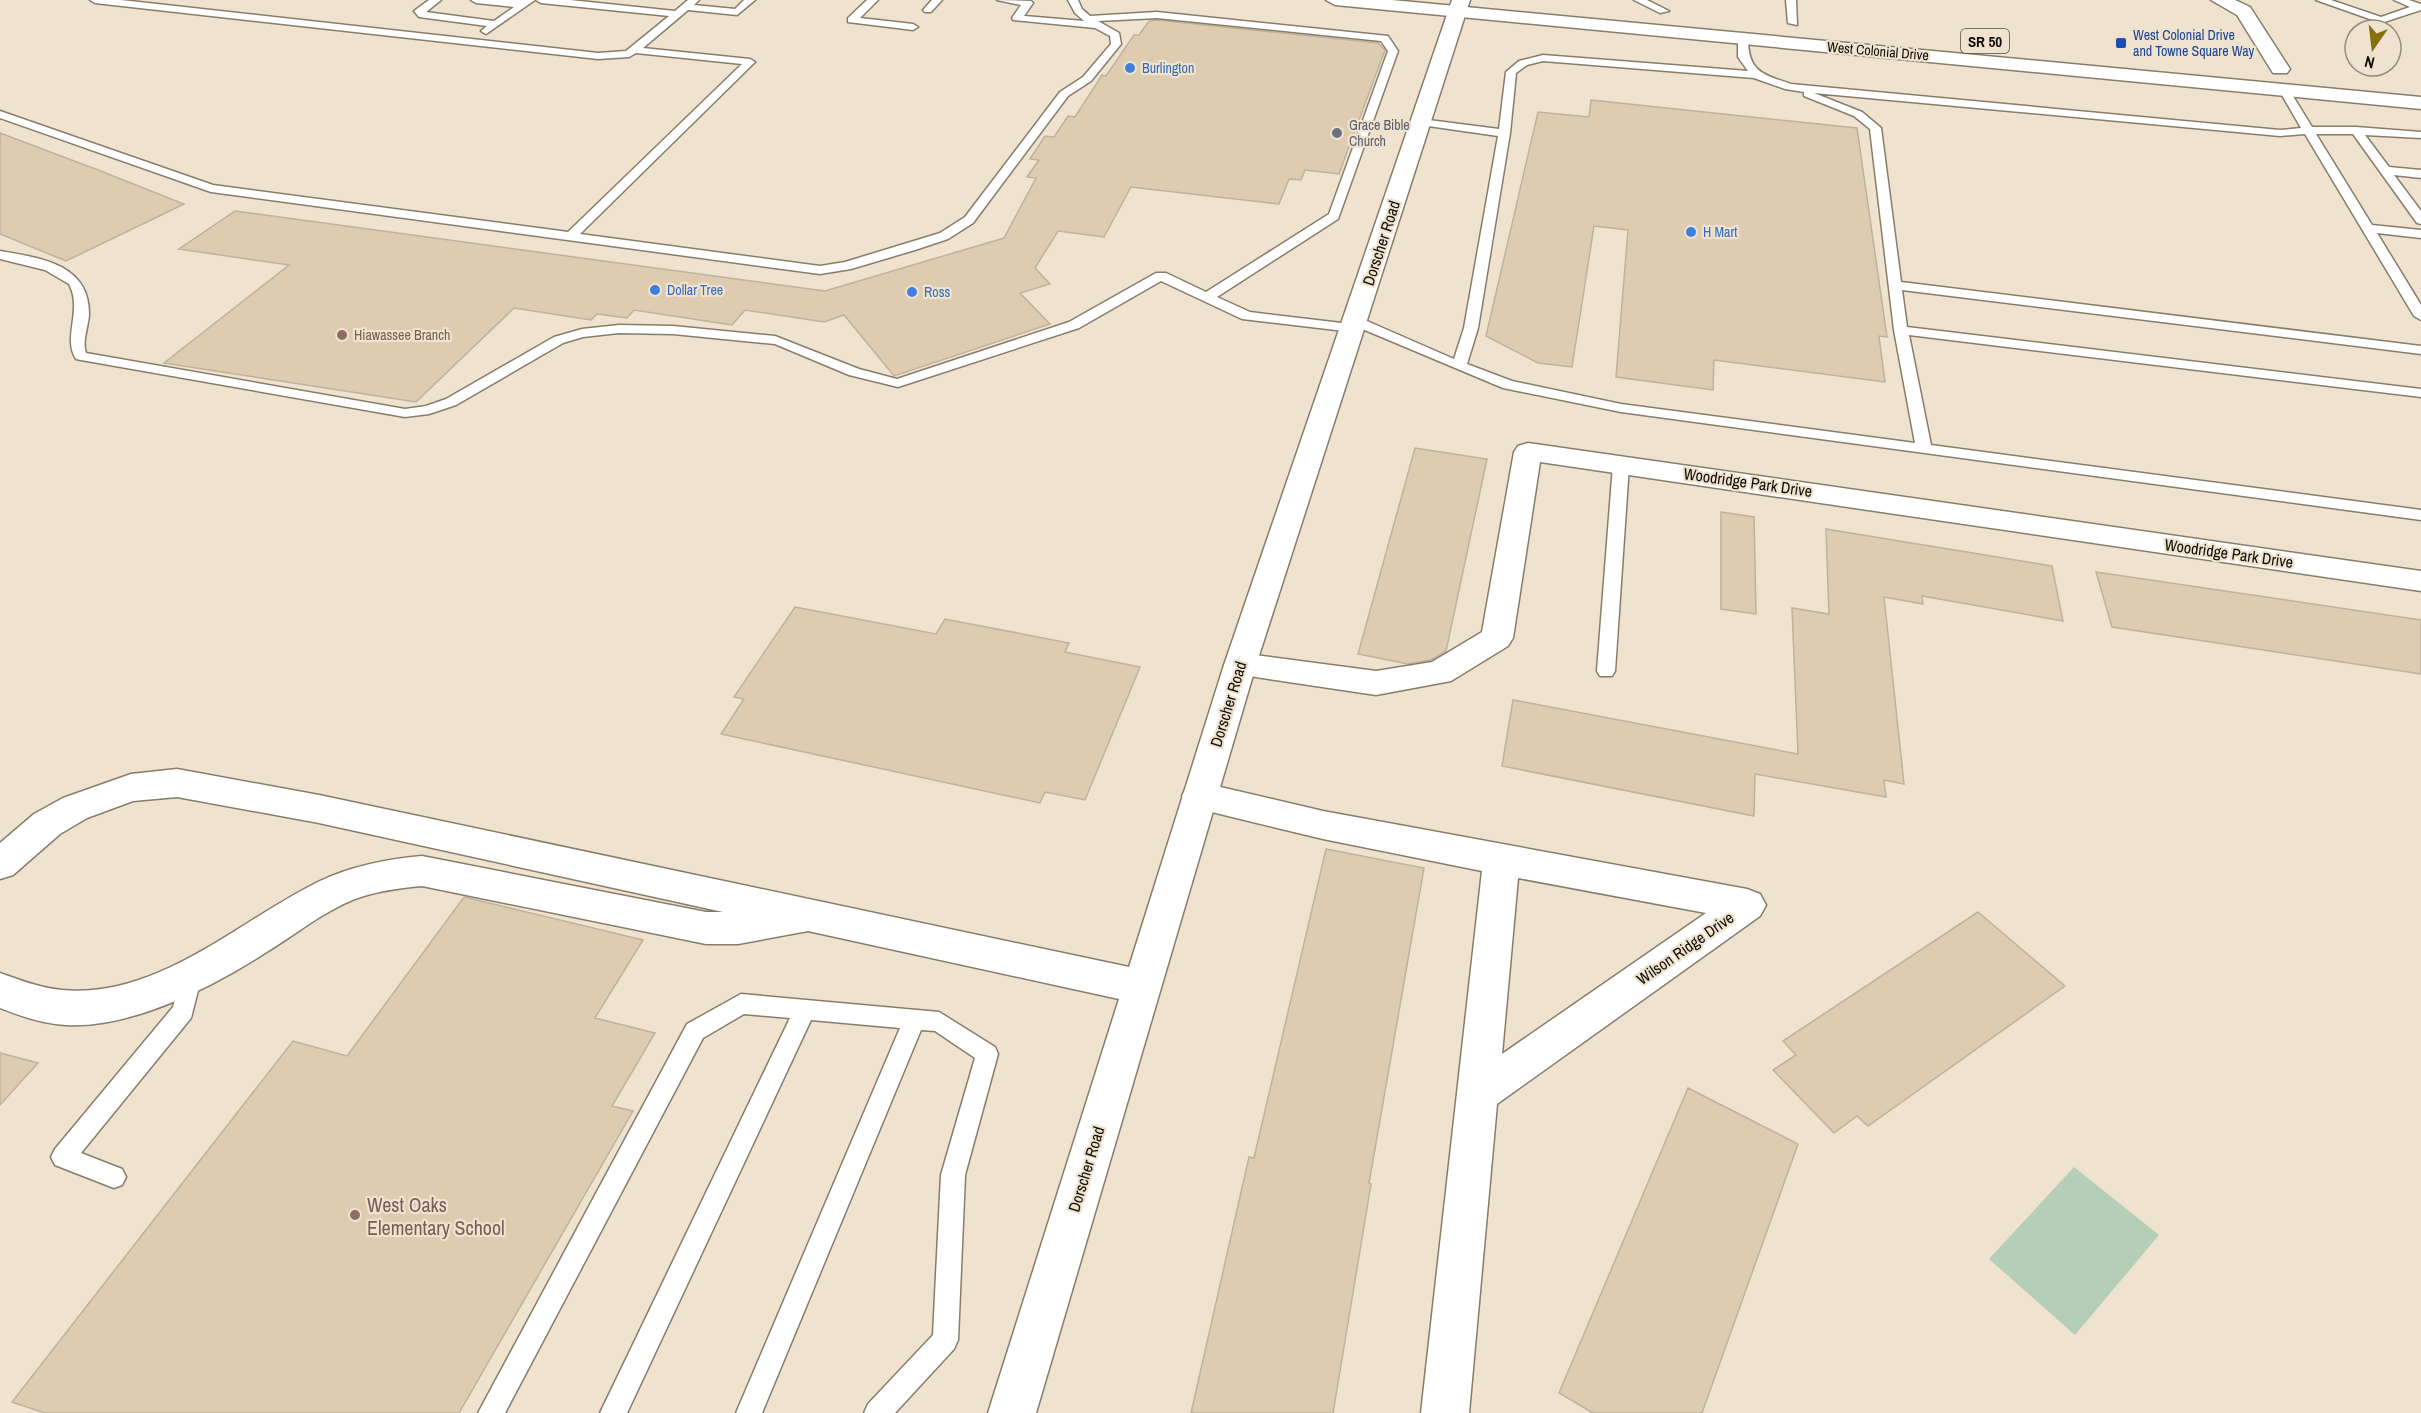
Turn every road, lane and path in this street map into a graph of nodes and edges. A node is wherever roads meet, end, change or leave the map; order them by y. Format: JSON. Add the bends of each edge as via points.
{"nodes":[{"id":1,"x":94,"y":0,"type":"edge"},
{"id":2,"x":100,"y":0,"type":"edge"},
{"id":3,"x":207,"y":0,"type":"edge"},
{"id":4,"x":436,"y":0,"type":"edge"},
{"id":5,"x":476,"y":0,"type":"edge"},
{"id":6,"x":542,"y":0,"type":"edge"},
{"id":7,"x":642,"y":0,"type":"edge"},
{"id":8,"x":750,"y":0,"type":"edge"},
{"id":9,"x":873,"y":0,"type":"edge"},
{"id":10,"x":937,"y":0,"type":"edge"},
{"id":11,"x":1002,"y":0,"type":"edge"},
{"id":12,"x":1073,"y":0,"type":"edge"},
{"id":13,"x":1335,"y":0,"type":"edge"},
{"id":14,"x":1639,"y":0,"type":"edge"},
{"id":15,"x":1791,"y":0,"type":"edge"},
{"id":16,"x":2322,"y":0,"type":"edge"},
{"id":17,"x":2399,"y":0,"type":"edge"},
{"id":18,"x":2231,"y":1,"type":"edge"},
{"id":19,"x":527,"y":3,"type":"edge"},
{"id":20,"x":1459,"y":6,"type":"edge"},
{"id":21,"x":1618,"y":6,"type":"dead end"},
{"id":22,"x":686,"y":7,"type":"edge"},
{"id":23,"x":630,"y":9,"type":"junction"},
{"id":24,"x":928,"y":10,"type":"dead end"},
{"id":25,"x":187,"y":11,"type":"junction"},
{"id":26,"x":1664,"y":11,"type":"junction"},
{"id":27,"x":1687,"y":13,"type":"dead end"},
{"id":28,"x":1770,"y":21,"type":"dead end"},
{"id":29,"x":1095,"y":22,"type":"junction"},
{"id":30,"x":1793,"y":23,"type":"junction"},
{"id":31,"x":496,"y":24,"type":"junction"},
{"id":32,"x":1817,"y":25,"type":"dead end"},
{"id":33,"x":913,"y":27,"type":"dead end"},
{"id":34,"x":2233,"y":28,"type":"dead end"},
{"id":35,"x":1743,"y":38,"type":"junction"},
{"id":36,"x":470,"y":42,"type":"junction"},
{"id":37,"x":634,"y":50,"type":"junction"},
{"id":38,"x":2254,"y":67,"type":"dead end"},
{"id":39,"x":2280,"y":69,"type":"junction"},
{"id":40,"x":2304,"y":72,"type":"dead end"},
{"id":41,"x":2114,"y":73,"type":"junction"},
{"id":42,"x":1756,"y":75,"type":"junction"},
{"id":43,"x":2421,"y":84,"type":"edge"},
{"id":44,"x":1789,"y":87,"type":"junction"},
{"id":45,"x":2284,"y":90,"type":"junction"},
{"id":46,"x":2421,"y":103,"type":"edge"},
{"id":47,"x":0,"y":114,"type":"edge"},
{"id":48,"x":1421,"y":122,"type":"junction"},
{"id":49,"x":2310,"y":129,"type":"junction"},
{"id":50,"x":2356,"y":130,"type":"junction"},
{"id":51,"x":1504,"y":133,"type":"junction"},
{"id":52,"x":2390,"y":133,"type":"junction"},
{"id":53,"x":2421,"y":135,"type":"edge"},
{"id":54,"x":2402,"y":146,"type":"dead end"},
{"id":55,"x":2420,"y":169,"type":"edge"},
{"id":56,"x":2385,"y":170,"type":"junction"},
{"id":57,"x":2421,"y":220,"type":"edge"},
{"id":58,"x":2368,"y":228,"type":"junction"},
{"id":59,"x":2421,"y":234,"type":"edge"},
{"id":60,"x":569,"y":238,"type":"junction"},
{"id":61,"x":0,"y":255,"type":"edge"},
{"id":62,"x":1896,"y":285,"type":"junction"},
{"id":63,"x":1208,"y":297,"type":"junction"},
{"id":64,"x":2421,"y":316,"type":"edge"},
{"id":65,"x":1354,"y":324,"type":"junction"},
{"id":66,"x":1901,"y":330,"type":"junction"},
{"id":67,"x":2421,"y":350,"type":"edge"},
{"id":68,"x":1459,"y":366,"type":"junction"},
{"id":69,"x":2421,"y":393,"type":"edge"},
{"id":70,"x":1924,"y":449,"type":"junction"},
{"id":71,"x":1621,"y":465,"type":"junction"},
{"id":72,"x":2421,"y":515,"type":"edge"},
{"id":73,"x":2421,"y":581,"type":"edge"},
{"id":74,"x":1240,"y":665,"type":"junction"},
{"id":75,"x":1606,"y":671,"type":"dead end"},
{"id":76,"x":1199,"y":796,"type":"junction"},
{"id":77,"x":1501,"y":860,"type":"junction"},
{"id":78,"x":0,"y":864,"type":"edge"},
{"id":79,"x":812,"y":916,"type":"junction"},
{"id":80,"x":190,"y":975,"type":"junction"},
{"id":81,"x":1141,"y":987,"type":"junction"},
{"id":82,"x":0,"y":990,"type":"edge"},
{"id":83,"x":805,"y":1010,"type":"junction"},
{"id":84,"x":914,"y":1020,"type":"junction"},
{"id":85,"x":1477,"y":1094,"type":"junction"},
{"id":86,"x":114,"y":1177,"type":"dead end"},
{"id":87,"x":490,"y":1413,"type":"edge"},
{"id":88,"x":613,"y":1413,"type":"edge"},
{"id":89,"x":749,"y":1413,"type":"edge"},
{"id":90,"x":877,"y":1413,"type":"edge"},
{"id":91,"x":1012,"y":1413,"type":"edge"},
{"id":92,"x":1445,"y":1413,"type":"edge"}],
"edges":[{"from":1,"to":2,"type":"lane"},
{"from":2,"to":25,"type":"lane"},
{"from":3,"to":25,"type":"lane"},
{"from":4,"to":31,"type":"lane","via":[[419,11],[423,15]]},
{"from":5,"to":19,"type":"lane"},
{"from":6,"to":23,"type":"lane"},
{"from":7,"to":23,"type":"lane"},
{"from":8,"to":22,"type":"lane","via":[[737,12]]},
{"from":9,"to":33,"type":"lane","via":[[852,20]]},
{"from":10,"to":24,"type":"lane"},
{"from":11,"to":29,"type":"lane","via":[[1028,3],[1017,18]]},
{"from":12,"to":29,"type":"lane","via":[[1074,6]]},
{"from":13,"to":20,"type":"main road","name":"West Colonial Drive","number":"SR 50"},
{"from":14,"to":26,"type":"lane"},
{"from":15,"to":30,"type":"lane"},
{"from":16,"to":17,"type":"lane","via":[[2381,20],[2420,7]]},
{"from":18,"to":34,"type":"main road","via":[[2225,10]]},
{"from":18,"to":39,"type":"main road","via":[[2244,11]]},
{"from":19,"to":31,"type":"lane"},
{"from":20,"to":35,"type":"main road","name":"West Colonial Drive","number":"SR 50"},
{"from":20,"to":48,"type":"main road","name":"Dorscher Road"},
{"from":21,"to":26,"type":"main road"},
{"from":22,"to":23,"type":"lane"},
{"from":22,"to":37,"type":"lane"},
{"from":25,"to":36,"type":"lane"},
{"from":26,"to":27,"type":"main road"},
{"from":28,"to":30,"type":"main road","name":"West Colonial Drive"},
{"from":29,"to":60,"type":"lane","via":[[1115,35],[1116,44],[1107,57],[1064,94],[969,220],[944,236],[846,266],[820,270]]},
{"from":29,"to":63,"type":"lane","via":[[1157,15],[1384,38],[1393,51],[1334,216]]},
{"from":30,"to":32,"type":"main road","name":"West Colonial Drive"},
{"from":31,"to":36,"type":"lane"},
{"from":35,"to":41,"type":"main road","name":"West Colonial Drive","number":"SR 50"},
{"from":35,"to":42,"type":"lane","via":[[1743,57]]},
{"from":36,"to":37,"type":"lane","via":[[598,56],[622,57]]},
{"from":37,"to":60,"type":"lane","via":[[750,62]]},
{"from":38,"to":39,"type":"main road"},
{"from":39,"to":40,"type":"main road"},
{"from":39,"to":41,"type":"main road","via":[[2241,76]]},
{"from":41,"to":45,"type":"main road","name":"West Colonial Drive","number":"SR 50"},
{"from":42,"to":44,"type":"lane"},
{"from":42,"to":51,"type":"lane","via":[[1544,58],[1523,63],[1510,72]]},
{"from":43,"to":45,"type":"main road","via":[[2325,80]]},
{"from":44,"to":49,"type":"lane","via":[[2280,133]]},
{"from":44,"to":62,"type":"lane","via":[[1858,114],[1875,128]]},
{"from":45,"to":46,"type":"main road","name":"West Colonial Drive","number":"SR 50"},
{"from":45,"to":49,"type":"lane"},
{"from":47,"to":60,"type":"lane","via":[[211,188]]},
{"from":48,"to":51,"type":"lane"},
{"from":48,"to":65,"type":"main road","name":"Dorscher Road"},
{"from":49,"to":50,"type":"lane"},
{"from":49,"to":58,"type":"lane"},
{"from":50,"to":52,"type":"lane"},
{"from":50,"to":56,"type":"lane"},
{"from":51,"to":68,"type":"lane","via":[[1471,328]]},
{"from":52,"to":53,"type":"lane"},
{"from":52,"to":54,"type":"lane"},
{"from":55,"to":56,"type":"lane"},
{"from":56,"to":57,"type":"lane"},
{"from":58,"to":59,"type":"lane"},
{"from":58,"to":64,"type":"lane"},
{"from":61,"to":63,"type":"lane","via":[[35,261],[74,280],[81,296],[81,326],[76,342],[81,356],[405,413],[448,404],[535,350],[580,333],[649,327],[774,340],[873,378],[898,383],[1074,325],[1161,276]]},
{"from":62,"to":66,"type":"lane"},
{"from":62,"to":67,"type":"lane"},
{"from":63,"to":65,"type":"lane","via":[[1247,316]]},
{"from":65,"to":68,"type":"lane"},
{"from":65,"to":74,"type":"main road","name":"Dorscher Road"},
{"from":66,"to":69,"type":"lane"},
{"from":66,"to":70,"type":"lane"},
{"from":68,"to":70,"type":"lane","via":[[1508,385],[1621,408]]},
{"from":70,"to":72,"type":"lane"},
{"from":71,"to":73,"type":"main road","name":"Woodridge Park Drive"},
{"from":71,"to":74,"type":"main road","name":"Woodridge Park Drive","via":[[1528,452],[1497,638],[1440,674],[1376,683]]},
{"from":71,"to":75,"type":"lane"},
{"from":74,"to":76,"type":"main road","name":"Dorscher Road"},
{"from":76,"to":77,"type":"main road","name":"Wilson Ridge Drive"},
{"from":76,"to":81,"type":"main road","name":"Dorscher Road"},
{"from":77,"to":85,"type":"main road"},
{"from":77,"to":85,"type":"main road","name":"Wilson Ridge Drive","via":[[1747,905]]},
{"from":78,"to":79,"type":"main road","via":[[47,824],[75,808],[130,788],[177,783],[319,809]]},
{"from":79,"to":80,"type":"main road","via":[[738,928],[706,928],[422,871],[349,886]]},
{"from":79,"to":81,"type":"main road"},
{"from":80,"to":82,"type":"main road","via":[[122,999],[78,1008],[35,1003]]},
{"from":80,"to":86,"type":"lane","via":[[183,1011],[63,1157]]},
{"from":81,"to":91,"type":"main road","name":"Dorscher Road"},
{"from":83,"to":84,"type":"lane"},
{"from":83,"to":87,"type":"lane","via":[[741,1004],[695,1031]]},
{"from":83,"to":88,"type":"lane"},
{"from":84,"to":89,"type":"lane"},
{"from":84,"to":90,"type":"lane","via":[[939,1022],[987,1054],[953,1175],[945,1340]]},
{"from":85,"to":92,"type":"main road"}]}
